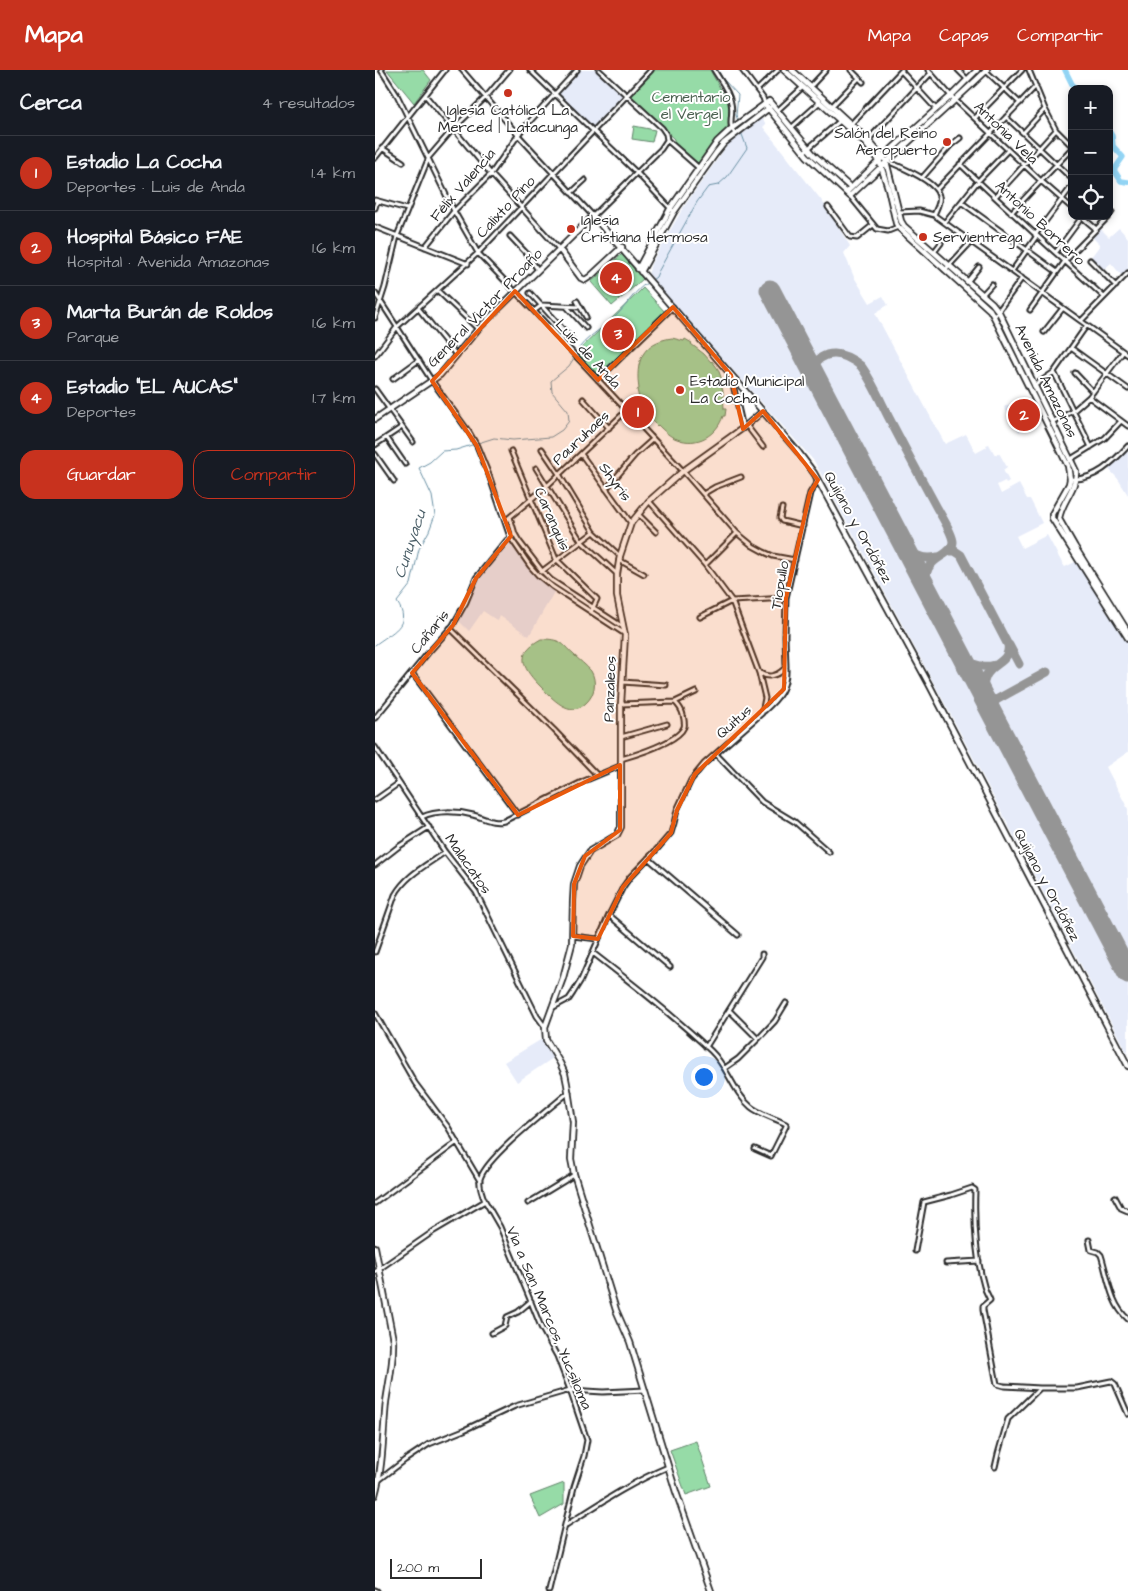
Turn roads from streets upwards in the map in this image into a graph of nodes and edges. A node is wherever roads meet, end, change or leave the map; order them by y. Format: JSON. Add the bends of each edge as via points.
{"nodes":[{"id":1,"x":381,"y":70,"type":"edge"},
{"id":2,"x":445,"y":70,"type":"edge"},
{"id":3,"x":462,"y":70,"type":"edge"},
{"id":4,"x":509,"y":70,"type":"edge"},
{"id":5,"x":530,"y":70,"type":"edge"},
{"id":6,"x":577,"y":70,"type":"edge"},
{"id":7,"x":599,"y":70,"type":"edge"},
{"id":8,"x":651,"y":70,"type":"edge"},
{"id":9,"x":714,"y":70,"type":"edge"},
{"id":10,"x":743,"y":70,"type":"edge"},
{"id":11,"x":778,"y":70,"type":"edge"},
{"id":12,"x":784,"y":70,"type":"edge"},
{"id":13,"x":792,"y":70,"type":"edge"},
{"id":14,"x":826,"y":70,"type":"edge"},
{"id":15,"x":851,"y":70,"type":"edge"},
{"id":16,"x":901,"y":70,"type":"edge"},
{"id":17,"x":958,"y":70,"type":"edge"},
{"id":18,"x":977,"y":70,"type":"edge"},
{"id":19,"x":986,"y":70,"type":"edge"},
{"id":20,"x":1022,"y":70,"type":"edge"},
{"id":21,"x":1029,"y":70,"type":"edge"},
{"id":22,"x":930,"y":72,"type":"edge"},
{"id":23,"x":859,"y":78,"type":"junction"},
{"id":24,"x":967,"y":80,"type":"junction"},
{"id":25,"x":863,"y":82,"type":"dead end"},
{"id":26,"x":1036,"y":86,"type":"junction"},
{"id":27,"x":803,"y":87,"type":"junction"},
{"id":28,"x":810,"y":87,"type":"junction"},
{"id":29,"x":917,"y":88,"type":"junction"},
{"id":30,"x":1004,"y":88,"type":"junction"},
{"id":31,"x":757,"y":90,"type":"junction"},
{"id":32,"x":556,"y":94,"type":"junction"},
{"id":33,"x":425,"y":95,"type":"junction"},
{"id":34,"x":627,"y":95,"type":"junction"},
{"id":35,"x":486,"y":96,"type":"junction"},
{"id":36,"x":951,"y":96,"type":"junction"},
{"id":37,"x":956,"y":100,"type":"junction"},
{"id":38,"x":820,"y":102,"type":"junction"},
{"id":39,"x":1020,"y":103,"type":"junction"},
{"id":40,"x":768,"y":104,"type":"junction"},
{"id":41,"x":832,"y":106,"type":"junction"},
{"id":42,"x":1045,"y":109,"type":"junction"},
{"id":43,"x":936,"y":110,"type":"junction"},
{"id":44,"x":775,"y":113,"type":"junction"},
{"id":45,"x":409,"y":116,"type":"junction"},
{"id":46,"x":1006,"y":117,"type":"junction"},
{"id":47,"x":975,"y":118,"type":"junction"},
{"id":48,"x":840,"y":120,"type":"junction"},
{"id":49,"x":851,"y":124,"type":"junction"},
{"id":50,"x":734,"y":128,"type":"junction"},
{"id":51,"x":791,"y":128,"type":"junction"},
{"id":52,"x":453,"y":129,"type":"junction"},
{"id":53,"x":1056,"y":130,"type":"junction"},
{"id":54,"x":593,"y":132,"type":"junction"},
{"id":55,"x":736,"y":133,"type":"junction"},
{"id":56,"x":991,"y":133,"type":"junction"},
{"id":57,"x":1023,"y":133,"type":"junction"},
{"id":58,"x":518,"y":135,"type":"junction"},
{"id":59,"x":960,"y":138,"type":"dead end"},
{"id":60,"x":667,"y":140,"type":"junction"},
{"id":61,"x":868,"y":140,"type":"junction"},
{"id":62,"x":1068,"y":143,"type":"edge"},
{"id":63,"x":382,"y":148,"type":"junction"},
{"id":64,"x":808,"y":148,"type":"junction"},
{"id":65,"x":1039,"y":149,"type":"junction"},
{"id":66,"x":1008,"y":150,"type":"junction"},
{"id":67,"x":803,"y":152,"type":"junction"},
{"id":68,"x":1068,"y":152,"type":"edge"},
{"id":69,"x":429,"y":157,"type":"junction"},
{"id":70,"x":375,"y":158,"type":"edge"},
{"id":71,"x":883,"y":160,"type":"junction"},
{"id":72,"x":403,"y":162,"type":"dead end"},
{"id":73,"x":960,"y":164,"type":"junction"},
{"id":74,"x":1056,"y":165,"type":"junction"},
{"id":75,"x":1024,"y":166,"type":"junction"},
{"id":76,"x":700,"y":170,"type":"junction"},
{"id":77,"x":553,"y":173,"type":"junction"},
{"id":78,"x":637,"y":173,"type":"junction"},
{"id":79,"x":491,"y":174,"type":"junction"},
{"id":80,"x":1068,"y":176,"type":"edge"},
{"id":81,"x":921,"y":178,"type":"junction"},
{"id":82,"x":585,"y":180,"type":"dead end"},
{"id":83,"x":1041,"y":181,"type":"junction"},
{"id":84,"x":978,"y":182,"type":"junction"},
{"id":85,"x":851,"y":188,"type":"junction"},
{"id":86,"x":937,"y":189,"type":"junction"},
{"id":87,"x":1068,"y":191,"type":"edge"},
{"id":88,"x":571,"y":193,"type":"junction"},
{"id":89,"x":848,"y":194,"type":"junction"},
{"id":90,"x":995,"y":198,"type":"junction"},
{"id":91,"x":1061,"y":199,"type":"junction"},
{"id":92,"x":376,"y":201,"type":"edge"},
{"id":93,"x":961,"y":202,"type":"junction"},
{"id":94,"x":1068,"y":205,"type":"edge"},
{"id":95,"x":828,"y":207,"type":"dead end"},
{"id":96,"x":375,"y":208,"type":"edge"},
{"id":97,"x":521,"y":208,"type":"junction"},
{"id":98,"x":407,"y":209,"type":"junction"},
{"id":99,"x":672,"y":210,"type":"junction"},
{"id":100,"x":454,"y":211,"type":"junction"},
{"id":101,"x":899,"y":212,"type":"junction"},
{"id":102,"x":1011,"y":213,"type":"junction"},
{"id":103,"x":934,"y":215,"type":"junction"},
{"id":104,"x":593,"y":216,"type":"junction"},
{"id":105,"x":1080,"y":220,"type":"edge"},
{"id":106,"x":1086,"y":220,"type":"edge"},
{"id":107,"x":1105,"y":220,"type":"edge"},
{"id":108,"x":945,"y":222,"type":"junction"},
{"id":109,"x":873,"y":225,"type":"junction"},
{"id":110,"x":375,"y":227,"type":"edge"},
{"id":111,"x":898,"y":227,"type":"junction"},
{"id":112,"x":1096,"y":229,"type":"junction"},
{"id":113,"x":397,"y":236,"type":"junction"},
{"id":114,"x":510,"y":236,"type":"dead end"},
{"id":115,"x":1036,"y":236,"type":"junction"},
{"id":116,"x":971,"y":242,"type":"junction"},
{"id":117,"x":941,"y":243,"type":"dead end"},
{"id":118,"x":425,"y":247,"type":"junction"},
{"id":119,"x":622,"y":248,"type":"junction"},
{"id":120,"x":559,"y":250,"type":"junction"},
{"id":121,"x":1027,"y":251,"type":"junction"},
{"id":122,"x":933,"y":252,"type":"junction"},
{"id":123,"x":1056,"y":252,"type":"junction"},
{"id":124,"x":478,"y":254,"type":"junction"},
{"id":125,"x":629,"y":257,"type":"junction"},
{"id":126,"x":645,"y":258,"type":"junction"},
{"id":127,"x":1090,"y":260,"type":"dead end"},
{"id":128,"x":1065,"y":261,"type":"junction"},
{"id":129,"x":468,"y":264,"type":"junction"},
{"id":130,"x":979,"y":267,"type":"dead end"},
{"id":131,"x":948,"y":268,"type":"junction"},
{"id":132,"x":538,"y":270,"type":"junction"},
{"id":133,"x":640,"y":271,"type":"junction"},
{"id":134,"x":1012,"y":271,"type":"junction"},
{"id":135,"x":1057,"y":272,"type":"junction"},
{"id":136,"x":1128,"y":274,"type":"edge"},
{"id":137,"x":1022,"y":278,"type":"junction"},
{"id":138,"x":967,"y":282,"type":"junction"},
{"id":139,"x":991,"y":284,"type":"dead end"},
{"id":140,"x":1116,"y":286,"type":"junction"},
{"id":141,"x":438,"y":291,"type":"junction"},
{"id":142,"x":515,"y":291,"type":"junction"},
{"id":143,"x":1042,"y":292,"type":"junction"},
{"id":144,"x":375,"y":293,"type":"edge"},
{"id":145,"x":530,"y":293,"type":"dead end"},
{"id":146,"x":982,"y":295,"type":"junction"},
{"id":147,"x":1104,"y":297,"type":"junction"},
{"id":148,"x":380,"y":299,"type":"junction"},
{"id":149,"x":577,"y":301,"type":"dead end"},
{"id":150,"x":542,"y":305,"type":"junction"},
{"id":151,"x":567,"y":307,"type":"junction"},
{"id":152,"x":580,"y":307,"type":"junction"},
{"id":153,"x":673,"y":307,"type":"junction"},
{"id":154,"x":418,"y":308,"type":"junction"},
{"id":155,"x":1063,"y":308,"type":"junction"},
{"id":156,"x":534,"y":310,"type":"junction"},
{"id":157,"x":1029,"y":310,"type":"dead end"},
{"id":158,"x":999,"y":312,"type":"junction"},
{"id":159,"x":586,"y":317,"type":"dead end"},
{"id":160,"x":994,"y":317,"type":"junction"},
{"id":161,"x":375,"y":318,"type":"edge"},
{"id":162,"x":1081,"y":321,"type":"junction"},
{"id":163,"x":1087,"y":326,"type":"junction"},
{"id":164,"x":397,"y":327,"type":"junction"},
{"id":165,"x":586,"y":328,"type":"dead end"},
{"id":166,"x":478,"y":329,"type":"junction"},
{"id":167,"x":1044,"y":332,"type":"dead end"},
{"id":168,"x":571,"y":340,"type":"dead end"},
{"id":169,"x":1071,"y":348,"type":"junction"},
{"id":170,"x":1123,"y":352,"type":"junction"},
{"id":171,"x":456,"y":355,"type":"junction"},
{"id":172,"x":1128,"y":355,"type":"edge"},
{"id":173,"x":375,"y":356,"type":"edge"},
{"id":174,"x":419,"y":360,"type":"junction"},
{"id":175,"x":1054,"y":372,"type":"junction"},
{"id":176,"x":1075,"y":373,"type":"dead end"},
{"id":177,"x":1107,"y":374,"type":"junction"},
{"id":178,"x":731,"y":375,"type":"junction"},
{"id":179,"x":393,"y":378,"type":"dead end"},
{"id":180,"x":598,"y":380,"type":"junction"},
{"id":181,"x":432,"y":381,"type":"junction"},
{"id":182,"x":1035,"y":385,"type":"junction"},
{"id":183,"x":1029,"y":388,"type":"junction"},
{"id":184,"x":375,"y":389,"type":"edge"},
{"id":185,"x":1128,"y":390,"type":"edge"},
{"id":186,"x":1093,"y":392,"type":"junction"},
{"id":187,"x":748,"y":395,"type":"junction"},
{"id":188,"x":1089,"y":397,"type":"junction"},
{"id":189,"x":583,"y":399,"type":"dead end"},
{"id":190,"x":737,"y":401,"type":"junction"},
{"id":191,"x":389,"y":410,"type":"junction"},
{"id":192,"x":626,"y":411,"type":"junction"},
{"id":193,"x":763,"y":411,"type":"junction"},
{"id":194,"x":1073,"y":411,"type":"junction"},
{"id":195,"x":375,"y":419,"type":"edge"},
{"id":196,"x":1121,"y":421,"type":"junction"},
{"id":197,"x":1053,"y":422,"type":"junction"},
{"id":198,"x":1047,"y":424,"type":"junction"},
{"id":199,"x":1128,"y":426,"type":"edge"},
{"id":200,"x":402,"y":427,"type":"junction"},
{"id":201,"x":745,"y":427,"type":"junction"},
{"id":202,"x":609,"y":428,"type":"junction"},
{"id":203,"x":387,"y":438,"type":"junction"},
{"id":204,"x":653,"y":439,"type":"junction"},
{"id":205,"x":413,"y":442,"type":"dead end"},
{"id":206,"x":375,"y":445,"type":"edge"},
{"id":207,"x":1128,"y":446,"type":"edge"},
{"id":208,"x":763,"y":447,"type":"dead end"},
{"id":209,"x":1091,"y":447,"type":"junction"},
{"id":210,"x":542,"y":449,"type":"dead end"},
{"id":211,"x":511,"y":451,"type":"dead end"},
{"id":212,"x":375,"y":454,"type":"edge"},
{"id":213,"x":581,"y":454,"type":"junction"},
{"id":214,"x":1071,"y":459,"type":"junction"},
{"id":215,"x":405,"y":464,"type":"dead end"},
{"id":216,"x":536,"y":468,"type":"dead end"},
{"id":217,"x":683,"y":471,"type":"junction"},
{"id":218,"x":559,"y":474,"type":"junction"},
{"id":219,"x":741,"y":477,"type":"dead end"},
{"id":220,"x":1073,"y":479,"type":"junction"},
{"id":221,"x":393,"y":480,"type":"dead end"},
{"id":222,"x":818,"y":480,"type":"junction"},
{"id":223,"x":547,"y":486,"type":"junction"},
{"id":224,"x":606,"y":489,"type":"junction"},
{"id":225,"x":703,"y":494,"type":"junction"},
{"id":226,"x":531,"y":499,"type":"junction"},
{"id":227,"x":649,"y":501,"type":"junction"},
{"id":228,"x":782,"y":508,"type":"dead end"},
{"id":229,"x":1055,"y":509,"type":"junction"},
{"id":230,"x":1061,"y":511,"type":"junction"},
{"id":231,"x":638,"y":513,"type":"junction"},
{"id":232,"x":510,"y":517,"type":"junction"},
{"id":233,"x":505,"y":521,"type":"junction"},
{"id":234,"x":631,"y":523,"type":"junction"},
{"id":235,"x":803,"y":526,"type":"junction"},
{"id":236,"x":594,"y":532,"type":"junction"},
{"id":237,"x":656,"y":532,"type":"dead end"},
{"id":238,"x":737,"y":533,"type":"junction"},
{"id":239,"x":515,"y":534,"type":"junction"},
{"id":240,"x":511,"y":537,"type":"junction"},
{"id":241,"x":581,"y":541,"type":"junction"},
{"id":242,"x":619,"y":558,"type":"junction"},
{"id":243,"x":557,"y":559,"type":"junction"},
{"id":244,"x":795,"y":560,"type":"junction"},
{"id":245,"x":705,"y":566,"type":"junction"},
{"id":246,"x":542,"y":571,"type":"junction"},
{"id":247,"x":617,"y":574,"type":"junction"},
{"id":248,"x":644,"y":574,"type":"dead end"},
{"id":249,"x":538,"y":575,"type":"junction"},
{"id":250,"x":1095,"y":583,"type":"junction"},
{"id":251,"x":787,"y":598,"type":"junction"},
{"id":252,"x":732,"y":602,"type":"junction"},
{"id":253,"x":593,"y":608,"type":"junction"},
{"id":254,"x":591,"y":612,"type":"junction"},
{"id":255,"x":700,"y":617,"type":"dead end"},
{"id":256,"x":1128,"y":621,"type":"edge"},
{"id":257,"x":1123,"y":624,"type":"junction"},
{"id":258,"x":450,"y":628,"type":"junction"},
{"id":259,"x":624,"y":628,"type":"junction"},
{"id":260,"x":1128,"y":632,"type":"edge"},
{"id":261,"x":625,"y":635,"type":"junction"},
{"id":262,"x":1128,"y":638,"type":"edge"},
{"id":263,"x":786,"y":667,"type":"junction"},
{"id":264,"x":411,"y":673,"type":"junction"},
{"id":265,"x":759,"y":673,"type":"junction"},
{"id":266,"x":622,"y":682,"type":"junction"},
{"id":267,"x":666,"y":685,"type":"dead end"},
{"id":268,"x":696,"y":692,"type":"dead end"},
{"id":269,"x":675,"y":702,"type":"junction"},
{"id":270,"x":621,"y":704,"type":"junction"},
{"id":271,"x":762,"y":713,"type":"junction"},
{"id":272,"x":375,"y":718,"type":"edge"},
{"id":273,"x":667,"y":724,"type":"dead end"},
{"id":274,"x":621,"y":737,"type":"junction"},
{"id":275,"x":375,"y":747,"type":"edge"},
{"id":276,"x":716,"y":754,"type":"junction"},
{"id":277,"x":621,"y":759,"type":"junction"},
{"id":278,"x":620,"y":766,"type":"junction"},
{"id":279,"x":597,"y":775,"type":"junction"},
{"id":280,"x":399,"y":783,"type":"junction"},
{"id":281,"x":375,"y":800,"type":"edge"},
{"id":282,"x":518,"y":815,"type":"junction"},
{"id":283,"x":422,"y":817,"type":"junction"},
{"id":284,"x":429,"y":827,"type":"junction"},
{"id":285,"x":445,"y":852,"type":"junction"},
{"id":286,"x":829,"y":852,"type":"dead end"},
{"id":287,"x":648,"y":858,"type":"junction"},
{"id":288,"x":375,"y":865,"type":"edge"},
{"id":289,"x":609,"y":915,"type":"junction"},
{"id":290,"x":738,"y":935,"type":"dead end"},
{"id":291,"x":573,"y":936,"type":"junction"},
{"id":292,"x":598,"y":939,"type":"junction"},
{"id":293,"x":375,"y":952,"type":"edge"},
{"id":294,"x":593,"y":953,"type":"junction"},
{"id":295,"x":762,"y":954,"type":"dead end"},
{"id":296,"x":670,"y":967,"type":"dead end"},
{"id":297,"x":786,"y":1003,"type":"dead end"},
{"id":298,"x":552,"y":1008,"type":"junction"},
{"id":299,"x":729,"y":1010,"type":"junction"},
{"id":300,"x":375,"y":1013,"type":"edge"},
{"id":301,"x":545,"y":1027,"type":"junction"},
{"id":302,"x":758,"y":1039,"type":"junction"},
{"id":303,"x":705,"y":1046,"type":"junction"},
{"id":304,"x":1128,"y":1066,"type":"edge"},
{"id":305,"x":725,"y":1068,"type":"junction"},
{"id":306,"x":569,"y":1092,"type":"junction"},
{"id":307,"x":457,"y":1142,"type":"junction"},
{"id":308,"x":755,"y":1149,"type":"dead end"},
{"id":309,"x":574,"y":1175,"type":"junction"},
{"id":310,"x":480,"y":1181,"type":"junction"},
{"id":311,"x":1115,"y":1197,"type":"dead end"},
{"id":312,"x":485,"y":1201,"type":"junction"},
{"id":313,"x":375,"y":1203,"type":"edge"},
{"id":314,"x":528,"y":1203,"type":"dead end"},
{"id":315,"x":1128,"y":1212,"type":"edge"},
{"id":316,"x":1089,"y":1240,"type":"dead end"},
{"id":317,"x":375,"y":1247,"type":"edge"},
{"id":318,"x":915,"y":1251,"type":"dead end"},
{"id":319,"x":979,"y":1260,"type":"junction"},
{"id":320,"x":946,"y":1263,"type":"dead end"},
{"id":321,"x":380,"y":1268,"type":"junction"},
{"id":322,"x":375,"y":1272,"type":"edge"},
{"id":323,"x":531,"y":1301,"type":"junction"},
{"id":324,"x":1128,"y":1319,"type":"edge"},
{"id":325,"x":491,"y":1333,"type":"dead end"},
{"id":326,"x":1040,"y":1388,"type":"junction"},
{"id":327,"x":570,"y":1390,"type":"junction"},
{"id":328,"x":645,"y":1390,"type":"junction"},
{"id":329,"x":1128,"y":1414,"type":"edge"},
{"id":330,"x":668,"y":1468,"type":"junction"},
{"id":331,"x":995,"y":1468,"type":"dead end"},
{"id":332,"x":379,"y":1480,"type":"junction"},
{"id":333,"x":375,"y":1495,"type":"edge"},
{"id":334,"x":566,"y":1525,"type":"junction"},
{"id":335,"x":549,"y":1591,"type":"edge"},
{"id":336,"x":711,"y":1591,"type":"edge"}],
"edges":[{"from":1,"to":45,"type":"street","name":"Luis de Anda"},
{"from":2,"to":33,"type":"street"},
{"from":3,"to":35,"type":"street","name":"Quijano y Ordóñez"},
{"from":4,"to":35,"type":"street"},
{"from":5,"to":32,"type":"street"},
{"from":6,"to":32,"type":"street","name":"Félix Valencia"},
{"from":7,"to":34,"type":"street"},
{"from":8,"to":34,"type":"street","name":"Calixto Pino"},
{"from":9,"to":50,"type":"street","via":[[731,102]]},
{"from":10,"to":31,"type":"street"},
{"from":11,"to":31,"type":"street"},
{"from":12,"to":27,"type":"street","name":"Avenida Amazonas"},
{"from":13,"to":28,"type":"street","name":"Avenida Amazonas"},
{"from":14,"to":28,"type":"street"},
{"from":15,"to":23,"type":"street"},
{"from":16,"to":29,"type":"street"},
{"from":16,"to":49,"type":"street"},
{"from":17,"to":24,"type":"street"},
{"from":18,"to":24,"type":"street"},
{"from":19,"to":30,"type":"street"},
{"from":19,"to":37,"type":"street"},
{"from":20,"to":30,"type":"street"},
{"from":21,"to":26,"type":"street"},
{"from":22,"to":29,"type":"street"},
{"from":22,"to":36,"type":"street","name":"Antonia Vela"},
{"from":23,"to":25,"type":"street"},
{"from":23,"to":41,"type":"street"},
{"from":24,"to":36,"type":"street"},
{"from":26,"to":39,"type":"street"},
{"from":26,"to":42,"type":"street"},
{"from":27,"to":38,"type":"street","name":"Avenida Amazonas"},
{"from":27,"to":44,"type":"street"},
{"from":28,"to":41,"type":"street","name":"Avenida Amazonas"},
{"from":29,"to":43,"type":"street"},
{"from":29,"to":61,"type":"street"},
{"from":30,"to":39,"type":"street"},
{"from":30,"to":47,"type":"street"},
{"from":31,"to":40,"type":"street"},
{"from":32,"to":54,"type":"street"},
{"from":32,"to":58,"type":"street","name":"Félix Valencia"},
{"from":33,"to":45,"type":"street"},
{"from":33,"to":52,"type":"street"},
{"from":34,"to":54,"type":"street","name":"Calixto Pino"},
{"from":34,"to":60,"type":"street","via":[[665,131]]},
{"from":35,"to":52,"type":"street"},
{"from":35,"to":58,"type":"street","name":"Quijano y Ordóñez"},
{"from":36,"to":37,"type":"street","name":"Antonia Vela"},
{"from":36,"to":43,"type":"street"},
{"from":37,"to":47,"type":"street","name":"Antonia Vela"},
{"from":37,"to":71,"type":"street"},
{"from":38,"to":48,"type":"street","name":"Avenida Amazonas"},
{"from":38,"to":51,"type":"street"},
{"from":39,"to":46,"type":"street"},
{"from":40,"to":44,"type":"street"},
{"from":40,"to":50,"type":"street"},
{"from":40,"to":55,"type":"street"},
{"from":41,"to":49,"type":"street","name":"Avenida Amazonas"},
{"from":42,"to":53,"type":"street"},
{"from":42,"to":57,"type":"street"},
{"from":43,"to":71,"type":"street"},
{"from":44,"to":51,"type":"street"},
{"from":44,"to":67,"type":"street"},
{"from":45,"to":63,"type":"street"},
{"from":45,"to":69,"type":"street","name":"Luis de Anda"},
{"from":46,"to":56,"type":"street"},
{"from":46,"to":57,"type":"street"},
{"from":47,"to":56,"type":"street","name":"Antonia Vela"},
{"from":48,"to":64,"type":"street"},
{"from":48,"to":71,"type":"street","name":"Avenida Amazonas"},
{"from":49,"to":61,"type":"street","name":"Avenida Amazonas"},
{"from":50,"to":55,"type":"street"},
{"from":50,"to":76,"type":"street","via":[[717,142]]},
{"from":51,"to":64,"type":"street"},
{"from":52,"to":69,"type":"street"},
{"from":52,"to":79,"type":"street"},
{"from":53,"to":62,"type":"street"},
{"from":53,"to":65,"type":"street"},
{"from":54,"to":77,"type":"street","name":"Calixto Pino"},
{"from":54,"to":78,"type":"street"},
{"from":55,"to":76,"type":"street"},
{"from":56,"to":66,"type":"street","name":"Antonia Vela"},
{"from":56,"to":73,"type":"street"},
{"from":57,"to":65,"type":"street"},
{"from":58,"to":77,"type":"street","name":"Quijano y Ordóñez"},
{"from":58,"to":79,"type":"street","name":"Félix Valencia"},
{"from":59,"to":81,"type":"street"},
{"from":60,"to":76,"type":"street"},
{"from":60,"to":78,"type":"street","name":"General Victor Proaño"},
{"from":61,"to":71,"type":"street","name":"Avenida Amazonas"},
{"from":63,"to":70,"type":"street"},
{"from":63,"to":72,"type":"street"},
{"from":64,"to":67,"type":"street"},
{"from":64,"to":85,"type":"street"},
{"from":65,"to":74,"type":"street"},
{"from":65,"to":75,"type":"street"},
{"from":66,"to":75,"type":"street","name":"Antonia Vela"},
{"from":66,"to":84,"type":"street"},
{"from":67,"to":89,"type":"street"},
{"from":68,"to":74,"type":"street"},
{"from":69,"to":98,"type":"street"},
{"from":69,"to":100,"type":"street","name":"Luis de Anda"},
{"from":71,"to":81,"type":"street"},
{"from":71,"to":85,"type":"street"},
{"from":71,"to":89,"type":"street"},
{"from":71,"to":101,"type":"street","name":"Avenida Amazonas"},
{"from":71,"to":111,"type":"street","name":"Avenida Amazonas"},
{"from":73,"to":84,"type":"street","name":"Antonio Borrero"},
{"from":73,"to":86,"type":"street"},
{"from":74,"to":80,"type":"street"},
{"from":74,"to":83,"type":"street"},
{"from":75,"to":83,"type":"street","name":"Antonia Vela"},
{"from":75,"to":90,"type":"street"},
{"from":76,"to":99,"type":"street"},
{"from":77,"to":88,"type":"street","name":"Quijano y Ordóñez"},
{"from":77,"to":97,"type":"street","name":"Calixto Pino"},
{"from":78,"to":99,"type":"street"},
{"from":78,"to":104,"type":"street","name":"General Victor Proaño"},
{"from":79,"to":97,"type":"street"},
{"from":79,"to":100,"type":"street","name":"Félix Valencia"},
{"from":81,"to":86,"type":"street"},
{"from":82,"to":88,"type":"street"},
{"from":83,"to":91,"type":"street","name":"Antonia Vela"},
{"from":83,"to":102,"type":"street"},
{"from":84,"to":90,"type":"street","name":"Antonio Borrero"},
{"from":84,"to":93,"type":"street"},
{"from":85,"to":89,"type":"street"},
{"from":86,"to":103,"type":"street","via":[[939,200]]},
{"from":87,"to":91,"type":"street"},
{"from":88,"to":104,"type":"street","name":"Quijano y Ordóñez"},
{"from":89,"to":109,"type":"street"},
{"from":90,"to":102,"type":"street","name":"Antonio Borrero"},
{"from":91,"to":94,"type":"street","name":"Antonia Vela"},
{"from":91,"to":115,"type":"street"},
{"from":92,"to":96,"type":"street"},
{"from":92,"to":98,"type":"street"},
{"from":93,"to":108,"type":"street"},
{"from":93,"to":121,"type":"street"},
{"from":95,"to":109,"type":"street","via":[[854,238]]},
{"from":97,"to":120,"type":"street"},
{"from":97,"to":124,"type":"street","name":"Calixto Pino"},
{"from":98,"to":113,"type":"street"},
{"from":99,"to":126,"type":"street"},
{"from":99,"to":133,"type":"street"},
{"from":100,"to":118,"type":"street","name":"Félix Valencia"},
{"from":100,"to":124,"type":"street","name":"Luis de Anda"},
{"from":101,"to":103,"type":"street","via":[[919,211]]},
{"from":101,"to":122,"type":"street","name":"Avenida Amazonas","via":[[905,226]]},
{"from":102,"to":115,"type":"street","name":"Antonio Borrero"},
{"from":103,"to":108,"type":"street"},
{"from":104,"to":119,"type":"street","name":"Quijano y Ordóñez"},
{"from":104,"to":120,"type":"street","name":"General Victor Proaño"},
{"from":105,"to":123,"type":"street"},
{"from":106,"to":112,"type":"street"},
{"from":107,"to":112,"type":"street"},
{"from":108,"to":116,"type":"street"},
{"from":109,"to":111,"type":"street","via":[[884,231]]},
{"from":110,"to":113,"type":"street"},
{"from":111,"to":131,"type":"street","name":"Avenida Amazonas"},
{"from":112,"to":128,"type":"street"},
{"from":113,"to":118,"type":"street"},
{"from":113,"to":148,"type":"street"},
{"from":114,"to":132,"type":"street"},
{"from":115,"to":121,"type":"street"},
{"from":115,"to":123,"type":"street","name":"Antonio Borrero"},
{"from":116,"to":131,"type":"street"},
{"from":116,"to":134,"type":"street"},
{"from":117,"to":122,"type":"street"},
{"from":118,"to":129,"type":"street"},
{"from":119,"to":120,"type":"street","via":[[585,280]]},
{"from":119,"to":125,"type":"street","name":"Quijano y Ordóñez"},
{"from":120,"to":132,"type":"street","name":"General Victor Proaño"},
{"from":121,"to":134,"type":"street"},
{"from":121,"to":135,"type":"street"},
{"from":122,"to":131,"type":"street","name":"Avenida Amazonas"},
{"from":123,"to":128,"type":"street","name":"Antonio Borrero"},
{"from":124,"to":129,"type":"street","name":"Calixto Pino"},
{"from":124,"to":142,"type":"street","name":"Luis de Anda"},
{"from":125,"to":126,"type":"street"},
{"from":125,"to":133,"type":"street","name":"Quijano y Ordóñez"},
{"from":126,"to":133,"type":"street"},
{"from":127,"to":140,"type":"street"},
{"from":128,"to":135,"type":"street"},
{"from":128,"to":147,"type":"street","name":"Antonio Borrero"},
{"from":129,"to":141,"type":"street","name":"Calixto Pino"},
{"from":130,"to":138,"type":"street"},
{"from":131,"to":138,"type":"street","name":"Avenida Amazonas"},
{"from":131,"to":160,"type":"street","name":"Avenida Amazonas"},
{"from":132,"to":142,"type":"street","name":"General Victor Proaño"},
{"from":133,"to":153,"type":"street","name":"Quijano y Ordóñez"},
{"from":134,"to":137,"type":"street"},
{"from":135,"to":143,"type":"street"},
{"from":136,"to":140,"type":"street"},
{"from":137,"to":143,"type":"street"},
{"from":137,"to":158,"type":"street"},
{"from":138,"to":146,"type":"street","name":"Avenida Amazonas"},
{"from":139,"to":146,"type":"street"},
{"from":140,"to":147,"type":"street"},
{"from":141,"to":154,"type":"street","name":"Calixto Pino"},
{"from":141,"to":166,"type":"street"},
{"from":142,"to":156,"type":"street","name":"Luis de Anda"},
{"from":142,"to":166,"type":"street","name":"General Victor Proaño"},
{"from":143,"to":155,"type":"street"},
{"from":143,"to":157,"type":"street"},
{"from":144,"to":148,"type":"street"},
{"from":145,"to":150,"type":"street"},
{"from":146,"to":158,"type":"street","name":"Avenida Amazonas"},
{"from":147,"to":162,"type":"street"},
{"from":148,"to":161,"type":"street"},
{"from":148,"to":164,"type":"street"},
{"from":149,"to":152,"type":"street"},
{"from":150,"to":151,"type":"street"},
{"from":150,"to":156,"type":"street"},
{"from":150,"to":168,"type":"street"},
{"from":151,"to":152,"type":"street"},
{"from":151,"to":165,"type":"street"},
{"from":152,"to":159,"type":"street"},
{"from":153,"to":178,"type":"street","name":"Quijano y Ordóñez"},
{"from":153,"to":180,"type":"street"},
{"from":154,"to":164,"type":"street","name":"Calixto Pino"},
{"from":154,"to":171,"type":"street"},
{"from":155,"to":162,"type":"street"},
{"from":155,"to":167,"type":"street"},
{"from":156,"to":180,"type":"street","name":"Luis de Anda"},
{"from":158,"to":160,"type":"street"},
{"from":158,"to":182,"type":"street","name":"Avenida Amazonas"},
{"from":160,"to":183,"type":"street","name":"Avenida Amazonas"},
{"from":162,"to":163,"type":"street"},
{"from":163,"to":169,"type":"street"},
{"from":163,"to":170,"type":"street"},
{"from":164,"to":173,"type":"street","name":"Calixto Pino"},
{"from":164,"to":174,"type":"street"},
{"from":166,"to":171,"type":"street","name":"General Victor Proaño"},
{"from":169,"to":175,"type":"street"},
{"from":169,"to":177,"type":"street"},
{"from":170,"to":172,"type":"street"},
{"from":170,"to":177,"type":"street"},
{"from":171,"to":181,"type":"street","name":"General Victor Proaño"},
{"from":174,"to":179,"type":"street"},
{"from":174,"to":181,"type":"street"},
{"from":175,"to":182,"type":"street"},
{"from":175,"to":194,"type":"street"},
{"from":176,"to":186,"type":"street"},
{"from":177,"to":185,"type":"street"},
{"from":177,"to":186,"type":"street"},
{"from":178,"to":187,"type":"street","name":"Quijano y Ordóñez"},
{"from":178,"to":190,"type":"street"},
{"from":180,"to":192,"type":"street","name":"Luis de Anda"},
{"from":181,"to":191,"type":"street","name":"General Victor Proaño"},
{"from":181,"to":233,"type":"street","via":[[477,446]]},
{"from":182,"to":183,"type":"street"},
{"from":182,"to":197,"type":"street","name":"Avenida Amazonas"},
{"from":183,"to":198,"type":"street","name":"Avenida Amazonas"},
{"from":184,"to":191,"type":"street"},
{"from":186,"to":188,"type":"street"},
{"from":187,"to":190,"type":"street"},
{"from":187,"to":193,"type":"street","name":"Quijano y Ordóñez"},
{"from":188,"to":194,"type":"street"},
{"from":188,"to":196,"type":"street"},
{"from":189,"to":202,"type":"street"},
{"from":190,"to":201,"type":"street"},
{"from":191,"to":195,"type":"street","name":"General Victor Proaño"},
{"from":191,"to":200,"type":"street"},
{"from":192,"to":202,"type":"street","name":"Pauruhaes"},
{"from":192,"to":204,"type":"street","name":"Luis de Anda"},
{"from":193,"to":201,"type":"street","name":"Panzaleos"},
{"from":193,"to":222,"type":"street","name":"Quijano y Ordóñez"},
{"from":194,"to":197,"type":"street"},
{"from":194,"to":209,"type":"street"},
{"from":196,"to":199,"type":"street"},
{"from":196,"to":209,"type":"street"},
{"from":197,"to":198,"type":"street"},
{"from":197,"to":214,"type":"street","name":"Avenida Amazonas"},
{"from":198,"to":220,"type":"street","name":"Avenida Amazonas"},
{"from":200,"to":203,"type":"street"},
{"from":200,"to":205,"type":"street"},
{"from":201,"to":208,"type":"street"},
{"from":201,"to":217,"type":"street","name":"Panzaleos"},
{"from":202,"to":213,"type":"street","name":"Pauruhaes"},
{"from":203,"to":206,"type":"street"},
{"from":203,"to":215,"type":"street"},
{"from":204,"to":217,"type":"street","name":"Luis de Anda"},
{"from":204,"to":224,"type":"street"},
{"from":207,"to":220,"type":"street","via":[[1107,467],[1095,474]]},
{"from":209,"to":214,"type":"street"},
{"from":210,"to":218,"type":"street"},
{"from":211,"to":226,"type":"street","name":"Caranquis"},
{"from":212,"to":221,"type":"street"},
{"from":213,"to":218,"type":"street","name":"Pauruhaes"},
{"from":213,"to":224,"type":"street","name":"Shyris"},
{"from":214,"to":220,"type":"street","name":"Avenida Amazonas","via":[[1076,470]]},
{"from":216,"to":223,"type":"street"},
{"from":217,"to":225,"type":"street","name":"Luis de Anda"},
{"from":217,"to":227,"type":"street","name":"Panzaleos"},
{"from":218,"to":223,"type":"street","name":"Pauruhaes"},
{"from":218,"to":236,"type":"street"},
{"from":219,"to":225,"type":"street"},
{"from":220,"to":229,"type":"street"},
{"from":220,"to":230,"type":"street","via":[[1075,485]]},
{"from":222,"to":235,"type":"street","name":"Tiopullo","via":[[810,493]]},
{"from":222,"to":304,"type":"street","name":"Quijano y Ordóñez","via":[[929,684]]},
{"from":223,"to":226,"type":"street","name":"Pauruhaes"},
{"from":223,"to":241,"type":"street"},
{"from":224,"to":234,"type":"street","name":"Shyris"},
{"from":225,"to":238,"type":"street","name":"Luis de Anda"},
{"from":226,"to":232,"type":"street","name":"Pauruhaes"},
{"from":226,"to":243,"type":"street","name":"Caranquis"},
{"from":227,"to":231,"type":"street","name":"Panzaleos"},
{"from":227,"to":245,"type":"street","name":"Quitus"},
{"from":228,"to":235,"type":"street","via":[[782,522]]},
{"from":229,"to":230,"type":"street"},
{"from":229,"to":250,"type":"street","via":[[1052,518]]},
{"from":230,"to":250,"type":"street","via":[[1059,519]]},
{"from":231,"to":234,"type":"street","name":"Panzaleos"},
{"from":231,"to":237,"type":"street"},
{"from":232,"to":233,"type":"street","name":"Pauruhaes"},
{"from":232,"to":239,"type":"street"},
{"from":233,"to":240,"type":"street"},
{"from":234,"to":242,"type":"street","name":"Panzaleos"},
{"from":235,"to":244,"type":"street","name":"Tiopullo"},
{"from":236,"to":241,"type":"street"},
{"from":236,"to":242,"type":"street"},
{"from":238,"to":244,"type":"street","name":"Luis de Anda","via":[[764,552]]},
{"from":238,"to":245,"type":"street"},
{"from":239,"to":240,"type":"street","name":"Cañaris"},
{"from":239,"to":246,"type":"street"},
{"from":240,"to":249,"type":"street"},
{"from":240,"to":258,"type":"street","name":"Cañaris","via":[[476,578]]},
{"from":241,"to":243,"type":"street"},
{"from":241,"to":247,"type":"street"},
{"from":242,"to":247,"type":"street","name":"Panzaleos"},
{"from":242,"to":248,"type":"street"},
{"from":243,"to":246,"type":"street"},
{"from":243,"to":253,"type":"street","name":"Caranquis","via":[[597,599]]},
{"from":244,"to":251,"type":"street","name":"Tiopullo"},
{"from":245,"to":252,"type":"street","name":"Quitus"},
{"from":246,"to":249,"type":"street"},
{"from":246,"to":253,"type":"street"},
{"from":247,"to":259,"type":"street","name":"Panzaleos","via":[[617,596]]},
{"from":249,"to":254,"type":"street"},
{"from":250,"to":257,"type":"street"},
{"from":250,"to":262,"type":"street"},
{"from":251,"to":252,"type":"street"},
{"from":251,"to":263,"type":"street","name":"Tiopullo"},
{"from":252,"to":255,"type":"street"},
{"from":252,"to":265,"type":"street","name":"Quitus"},
{"from":253,"to":254,"type":"street"},
{"from":253,"to":259,"type":"street"},
{"from":254,"to":261,"type":"street"},
{"from":256,"to":257,"type":"street"},
{"from":257,"to":260,"type":"street"},
{"from":258,"to":264,"type":"street","name":"Cañaris"},
{"from":258,"to":279,"type":"street"},
{"from":259,"to":261,"type":"street","name":"Panzaleos"},
{"from":261,"to":266,"type":"street","name":"Panzaleos"},
{"from":263,"to":265,"type":"street","via":[[779,674],[764,676]]},
{"from":263,"to":271,"type":"street","name":"Tiopullo","via":[[784,689]]},
{"from":264,"to":272,"type":"street","name":"Cañaris"},
{"from":264,"to":282,"type":"street"},
{"from":265,"to":271,"type":"street","name":"Quitus","via":[[765,698]]},
{"from":266,"to":267,"type":"street"},
{"from":266,"to":270,"type":"street","name":"Panzaleos"},
{"from":268,"to":269,"type":"street"},
{"from":269,"to":270,"type":"street"},
{"from":269,"to":277,"type":"street","via":[[683,714],[682,730],[647,752]]},
{"from":270,"to":274,"type":"street","name":"Panzaleos"},
{"from":271,"to":276,"type":"street","name":"Quitus"},
{"from":273,"to":274,"type":"street"},
{"from":274,"to":277,"type":"street","name":"Panzaleos"},
{"from":275,"to":280,"type":"street","name":"Malacatos"},
{"from":276,"to":286,"type":"street","via":[[762,802],[795,822]]},
{"from":276,"to":287,"type":"street","name":"Quitus","via":[[691,780],[677,810],[671,833]]},
{"from":277,"to":278,"type":"street","name":"Panzaleos"},
{"from":278,"to":279,"type":"street"},
{"from":278,"to":291,"type":"street","name":"Panzaleos","via":[[621,827],[617,835],[590,851],[580,866],[574,884]]},
{"from":279,"to":282,"type":"street"},
{"from":280,"to":281,"type":"street"},
{"from":280,"to":283,"type":"street","name":"Malacatos"},
{"from":282,"to":283,"type":"street","via":[[497,822],[457,812]]},
{"from":283,"to":284,"type":"street","name":"Malacatos"},
{"from":284,"to":285,"type":"street","name":"Malacatos"},
{"from":284,"to":288,"type":"street"},
{"from":285,"to":293,"type":"street","via":[[400,886]]},
{"from":285,"to":301,"type":"street","name":"Malacatos","via":[[477,892]]},
{"from":287,"to":289,"type":"street","name":"Quitus","via":[[623,887]]},
{"from":287,"to":290,"type":"street"},
{"from":289,"to":292,"type":"street","name":"Quitus"},
{"from":289,"to":296,"type":"street"},
{"from":291,"to":292,"type":"street"},
{"from":291,"to":298,"type":"street","name":"Panzaleos"},
{"from":292,"to":294,"type":"street","name":"Quitus"},
{"from":294,"to":298,"type":"street","name":"Quitus","via":[[569,999]]},
{"from":294,"to":303,"type":"street"},
{"from":295,"to":299,"type":"street"},
{"from":297,"to":302,"type":"street"},
{"from":298,"to":301,"type":"street","name":"Panzaleos"},
{"from":299,"to":302,"type":"street"},
{"from":299,"to":303,"type":"street"},
{"from":300,"to":307,"type":"street","name":"Via a San Marcos, Yucsiloma","via":[[415,1083]]},
{"from":301,"to":306,"type":"street","via":[[546,1040],[565,1074]]},
{"from":302,"to":305,"type":"street"},
{"from":303,"to":305,"type":"street"},
{"from":305,"to":308,"type":"street","via":[[751,1106],[787,1126],[771,1156]]},
{"from":306,"to":309,"type":"street"},
{"from":306,"to":310,"type":"street","via":[[497,1154]]},
{"from":307,"to":310,"type":"street","name":"Via a San Marcos, Yucsiloma"},
{"from":307,"to":313,"type":"street"},
{"from":309,"to":314,"type":"street"},
{"from":309,"to":328,"type":"street"},
{"from":310,"to":312,"type":"street","name":"Via a San Marcos, Yucsiloma"},
{"from":311,"to":315,"type":"street","via":[[1121,1208]]},
{"from":312,"to":321,"type":"street","via":[[434,1230]]},
{"from":312,"to":323,"type":"street","name":"Via a San Marcos, Yucsiloma"},
{"from":316,"to":324,"type":"street","via":[[1091,1250],[1101,1255],[1112,1295]]},
{"from":317,"to":321,"type":"street"},
{"from":318,"to":319,"type":"street","via":[[924,1202],[972,1188],[975,1190]]},
{"from":319,"to":320,"type":"street"},
{"from":319,"to":326,"type":"street","via":[[983,1286],[990,1300],[983,1310],[997,1382],[1004,1386]]},
{"from":321,"to":322,"type":"street"},
{"from":321,"to":332,"type":"street","via":[[393,1352]]},
{"from":323,"to":325,"type":"street","via":[[507,1317],[505,1326]]},
{"from":323,"to":327,"type":"street","name":"Via a San Marcos, Yucsiloma"},
{"from":326,"to":329,"type":"street","via":[[1077,1388],[1113,1381]]},
{"from":326,"to":331,"type":"street","via":[[1009,1419]]},
{"from":327,"to":328,"type":"street"},
{"from":327,"to":332,"type":"street","via":[[515,1406],[429,1444]]},
{"from":327,"to":334,"type":"street","name":"Via a San Marcos, Yucsiloma","via":[[587,1440]]},
{"from":328,"to":330,"type":"street"},
{"from":330,"to":334,"type":"street","via":[[653,1473]]},
{"from":330,"to":336,"type":"street"},
{"from":332,"to":333,"type":"street"},
{"from":334,"to":335,"type":"street","name":"Via a San Marcos, Yucsiloma"}]}
